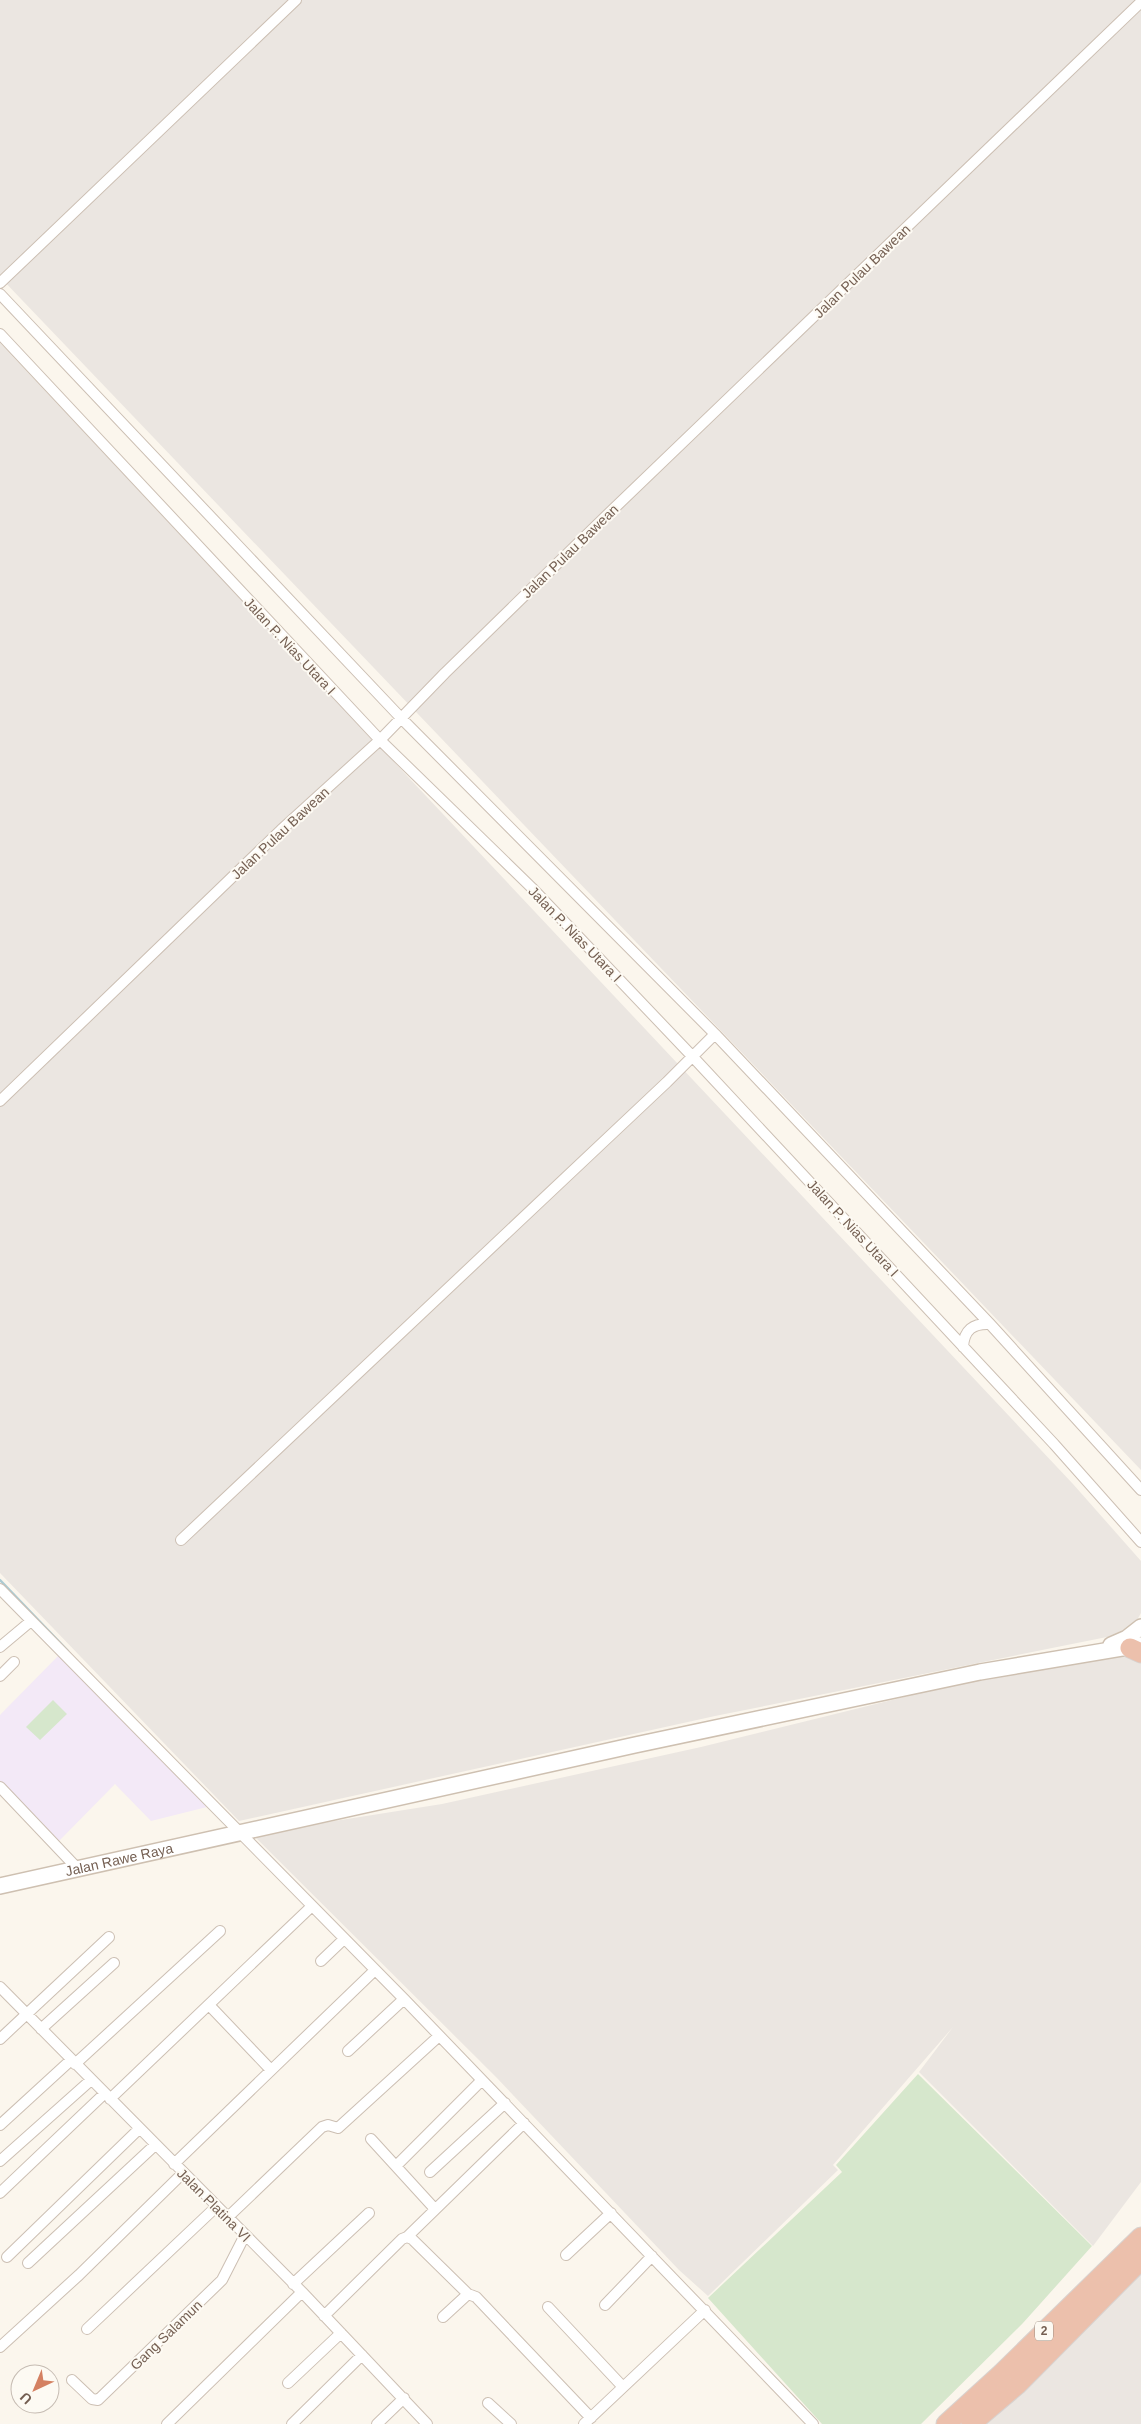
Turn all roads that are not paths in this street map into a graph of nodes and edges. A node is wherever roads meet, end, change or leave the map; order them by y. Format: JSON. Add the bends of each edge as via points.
{"nodes":[{"id":1,"x":296,"y":0,"type":"edge"},
{"id":2,"x":1141,"y":2,"type":"edge"},
{"id":3,"x":0,"y":283,"type":"edge"},
{"id":4,"x":0,"y":294,"type":"edge"},
{"id":5,"x":0,"y":334,"type":"edge"},
{"id":6,"x":402,"y":719,"type":"junction"},
{"id":7,"x":380,"y":740,"type":"junction"},
{"id":8,"x":715,"y":1034,"type":"junction"},
{"id":9,"x":692,"y":1056,"type":"junction"},
{"id":10,"x":0,"y":1101,"type":"edge"},
{"id":11,"x":990,"y":1324,"type":"junction"},
{"id":12,"x":963,"y":1347,"type":"junction"},
{"id":13,"x":1141,"y":1490,"type":"edge"},
{"id":14,"x":181,"y":1540,"type":"dead end"},
{"id":15,"x":1141,"y":1542,"type":"edge"},
{"id":16,"x":0,"y":1589,"type":"edge"},
{"id":17,"x":31,"y":1621,"type":"junction"},
{"id":18,"x":1141,"y":1627,"type":"edge"},
{"id":19,"x":0,"y":1647,"type":"edge"},
{"id":20,"x":1137,"y":1648,"type":"edge"},
{"id":21,"x":1096,"y":1651,"type":"junction"},
{"id":22,"x":14,"y":1662,"type":"dead end"},
{"id":23,"x":0,"y":1676,"type":"edge"},
{"id":24,"x":1,"y":1791,"type":"edge"},
{"id":25,"x":247,"y":1830,"type":"junction"},
{"id":26,"x":77,"y":1868,"type":"junction"},
{"id":27,"x":0,"y":1886,"type":"edge"},
{"id":28,"x":312,"y":1906,"type":"junction"},
{"id":29,"x":220,"y":1931,"type":"dead end"},
{"id":30,"x":109,"y":1937,"type":"dead end"},
{"id":31,"x":344,"y":1939,"type":"junction"},
{"id":32,"x":321,"y":1961,"type":"dead end"},
{"id":33,"x":114,"y":1963,"type":"dead end"},
{"id":34,"x":375,"y":1970,"type":"junction"},
{"id":35,"x":0,"y":1987,"type":"edge"},
{"id":36,"x":404,"y":1999,"type":"junction"},
{"id":37,"x":209,"y":2005,"type":"junction"},
{"id":38,"x":28,"y":2015,"type":"junction"},
{"id":39,"x":41,"y":2029,"type":"junction"},
{"id":40,"x":439,"y":2036,"type":"junction"},
{"id":41,"x":0,"y":2039,"type":"edge"},
{"id":42,"x":348,"y":2051,"type":"dead end"},
{"id":43,"x":73,"y":2062,"type":"junction"},
{"id":44,"x":271,"y":2070,"type":"junction"},
{"id":45,"x":91,"y":2080,"type":"junction"},
{"id":46,"x":482,"y":2080,"type":"junction"},
{"id":47,"x":107,"y":2096,"type":"junction"},
{"id":48,"x":505,"y":2103,"type":"junction"},
{"id":49,"x":524,"y":2123,"type":"junction"},
{"id":50,"x":0,"y":2124,"type":"edge"},
{"id":51,"x":139,"y":2129,"type":"junction"},
{"id":52,"x":371,"y":2139,"type":"dead end"},
{"id":53,"x":155,"y":2145,"type":"junction"},
{"id":54,"x":0,"y":2162,"type":"edge"},
{"id":55,"x":174,"y":2164,"type":"junction"},
{"id":56,"x":396,"y":2166,"type":"junction"},
{"id":57,"x":430,"y":2172,"type":"dead end"},
{"id":58,"x":183,"y":2173,"type":"junction"},
{"id":59,"x":0,"y":2193,"type":"edge"},
{"id":60,"x":216,"y":2207,"type":"junction"},
{"id":61,"x":434,"y":2208,"type":"junction"},
{"id":62,"x":369,"y":2213,"type":"dead end"},
{"id":63,"x":611,"y":2213,"type":"junction"},
{"id":64,"x":227,"y":2218,"type":"junction"},
{"id":65,"x":1141,"y":2223,"type":"edge"},
{"id":66,"x":245,"y":2235,"type":"junction"},
{"id":67,"x":407,"y":2237,"type":"junction"},
{"id":68,"x":1141,"y":2237,"type":"edge"},
{"id":69,"x":566,"y":2255,"type":"dead end"},
{"id":70,"x":652,"y":2256,"type":"junction"},
{"id":71,"x":7,"y":2257,"type":"dead end"},
{"id":72,"x":1141,"y":2260,"type":"edge"},
{"id":73,"x":28,"y":2263,"type":"dead end"},
{"id":74,"x":1093,"y":2282,"type":"junction"},
{"id":75,"x":293,"y":2284,"type":"junction"},
{"id":76,"x":302,"y":2292,"type":"junction"},
{"id":77,"x":468,"y":2294,"type":"junction"},
{"id":78,"x":605,"y":2305,"type":"dead end"},
{"id":79,"x":548,"y":2307,"type":"dead end"},
{"id":80,"x":705,"y":2310,"type":"junction"},
{"id":81,"x":324,"y":2316,"type":"junction"},
{"id":82,"x":442,"y":2318,"type":"dead end"},
{"id":83,"x":87,"y":2329,"type":"dead end"},
{"id":84,"x":341,"y":2333,"type":"junction"},
{"id":85,"x":0,"y":2346,"type":"edge"},
{"id":86,"x":362,"y":2355,"type":"junction"},
{"id":87,"x":72,"y":2380,"type":"dead end"},
{"id":88,"x":288,"y":2383,"type":"dead end"},
{"id":89,"x":623,"y":2387,"type":"junction"},
{"id":90,"x":404,"y":2398,"type":"junction"},
{"id":91,"x":488,"y":2403,"type":"dead end"},
{"id":92,"x":588,"y":2421,"type":"edge"},
{"id":93,"x":167,"y":2424,"type":"edge"},
{"id":94,"x":292,"y":2424,"type":"edge"},
{"id":95,"x":377,"y":2424,"type":"edge"},
{"id":96,"x":427,"y":2424,"type":"edge"},
{"id":97,"x":511,"y":2424,"type":"edge"},
{"id":98,"x":813,"y":2424,"type":"edge"},
{"id":99,"x":946,"y":2424,"type":"edge"},
{"id":100,"x":971,"y":2424,"type":"edge"}],
"edges":[{"from":1,"to":3,"type":"street"},
{"from":2,"to":6,"type":"street","name":"Jalan Pulau Bawean","via":[[604,518]]},
{"from":4,"to":6,"type":"street","name":"Jalan P. Nias Utara I"},
{"from":5,"to":7,"type":"street","name":"Jalan P. Nias Utara I"},
{"from":6,"to":7,"type":"street","name":"Jalan Pulau Bawean"},
{"from":6,"to":8,"type":"street","name":"Jalan P. Nias Utara I"},
{"from":7,"to":9,"type":"street","name":"Jalan P. Nias Utara I","via":[[532,888]]},
{"from":7,"to":10,"type":"street","name":"Jalan Pulau Bawean","via":[[281,830]]},
{"from":8,"to":9,"type":"street"},
{"from":8,"to":11,"type":"street","name":"Jalan P. Nias Utara I"},
{"from":9,"to":12,"type":"street","name":"Jalan P. Nias Utara I"},
{"from":9,"to":14,"type":"street"},
{"from":11,"to":12,"type":"street","via":[[979,1323],[969,1328]]},
{"from":11,"to":13,"type":"street","name":"Jalan P. Nias Utara I"},
{"from":12,"to":15,"type":"street","name":"Jalan P. Nias Utara I"},
{"from":16,"to":17,"type":"street"},
{"from":17,"to":19,"type":"street"},
{"from":17,"to":25,"type":"street"},
{"from":18,"to":21,"type":"street","via":[[1127,1638]]},
{"from":20,"to":21,"type":"street"},
{"from":21,"to":25,"type":"street","name":"Jalan Rawe Raya","via":[[980,1672]]},
{"from":22,"to":23,"type":"street"},
{"from":24,"to":26,"type":"street"},
{"from":25,"to":26,"type":"street","name":"Jalan Rawe Raya"},
{"from":25,"to":28,"type":"street"},
{"from":26,"to":27,"type":"street","name":"Jalan Rawe Raya"},
{"from":28,"to":31,"type":"street"},
{"from":28,"to":37,"type":"street"},
{"from":29,"to":43,"type":"street"},
{"from":30,"to":38,"type":"street"},
{"from":31,"to":32,"type":"street"},
{"from":31,"to":34,"type":"street"},
{"from":33,"to":39,"type":"street"},
{"from":34,"to":36,"type":"street"},
{"from":34,"to":44,"type":"street"},
{"from":35,"to":38,"type":"street","name":"Jalan Platina VI"},
{"from":36,"to":40,"type":"street"},
{"from":36,"to":42,"type":"street"},
{"from":37,"to":44,"type":"street"},
{"from":37,"to":47,"type":"street"},
{"from":38,"to":39,"type":"street","name":"Jalan Platina VI"},
{"from":38,"to":41,"type":"street"},
{"from":39,"to":43,"type":"street","name":"Jalan Platina VI"},
{"from":40,"to":46,"type":"street"},
{"from":40,"to":64,"type":"street","via":[[338,2128],[322,2127]]},
{"from":43,"to":45,"type":"street","name":"Jalan Platina VI"},
{"from":43,"to":50,"type":"street"},
{"from":44,"to":55,"type":"street"},
{"from":45,"to":47,"type":"street","name":"Jalan Platina VI"},
{"from":45,"to":54,"type":"street"},
{"from":46,"to":48,"type":"street"},
{"from":46,"to":56,"type":"street"},
{"from":47,"to":51,"type":"street","name":"Jalan Platina VI"},
{"from":47,"to":59,"type":"street"},
{"from":48,"to":49,"type":"street"},
{"from":48,"to":57,"type":"street"},
{"from":49,"to":61,"type":"street"},
{"from":49,"to":63,"type":"street"},
{"from":51,"to":53,"type":"street","name":"Jalan Platina VI"},
{"from":51,"to":71,"type":"street"},
{"from":52,"to":56,"type":"street"},
{"from":53,"to":55,"type":"street","name":"Jalan Platina VI"},
{"from":53,"to":73,"type":"street"},
{"from":55,"to":58,"type":"street","name":"Jalan Platina VI"},
{"from":56,"to":61,"type":"street"},
{"from":58,"to":60,"type":"street","name":"Jalan Platina VI"},
{"from":58,"to":85,"type":"street","via":[[79,2275]]},
{"from":60,"to":64,"type":"street","name":"Jalan Platina VI"},
{"from":60,"to":83,"type":"street"},
{"from":61,"to":67,"type":"street"},
{"from":62,"to":75,"type":"street"},
{"from":63,"to":69,"type":"street"},
{"from":63,"to":70,"type":"street"},
{"from":64,"to":66,"type":"street","name":"Jalan Platina VI"},
{"from":65,"to":74,"type":"highway"},
{"from":66,"to":75,"type":"street","name":"Jalan Platina VI"},
{"from":66,"to":87,"type":"street","name":"Gang Salamun","via":[[222,2280],[98,2400],[92,2399]]},
{"from":67,"to":77,"type":"street"},
{"from":67,"to":81,"type":"street"},
{"from":68,"to":74,"type":"highway","number":"2"},
{"from":70,"to":78,"type":"street"},
{"from":70,"to":80,"type":"street"},
{"from":72,"to":100,"type":"highway","number":"2","via":[[1017,2385]]},
{"from":74,"to":99,"type":"highway","number":"2"},
{"from":75,"to":76,"type":"street","name":"Jalan Platina VI"},
{"from":76,"to":81,"type":"street","name":"Jalan Platina VI"},
{"from":76,"to":93,"type":"street"},
{"from":77,"to":82,"type":"street"},
{"from":77,"to":92,"type":"street","via":[[476,2297]]},
{"from":79,"to":89,"type":"street"},
{"from":80,"to":89,"type":"street"},
{"from":80,"to":98,"type":"street"},
{"from":81,"to":84,"type":"street","name":"Jalan Platina VI"},
{"from":84,"to":86,"type":"street","name":"Jalan Platina VI"},
{"from":84,"to":88,"type":"street"},
{"from":86,"to":90,"type":"street","name":"Jalan Platina VI"},
{"from":86,"to":94,"type":"street"},
{"from":89,"to":92,"type":"street"},
{"from":90,"to":95,"type":"street"},
{"from":90,"to":96,"type":"street","name":"Jalan Platina VI"},
{"from":91,"to":97,"type":"street"}]}
